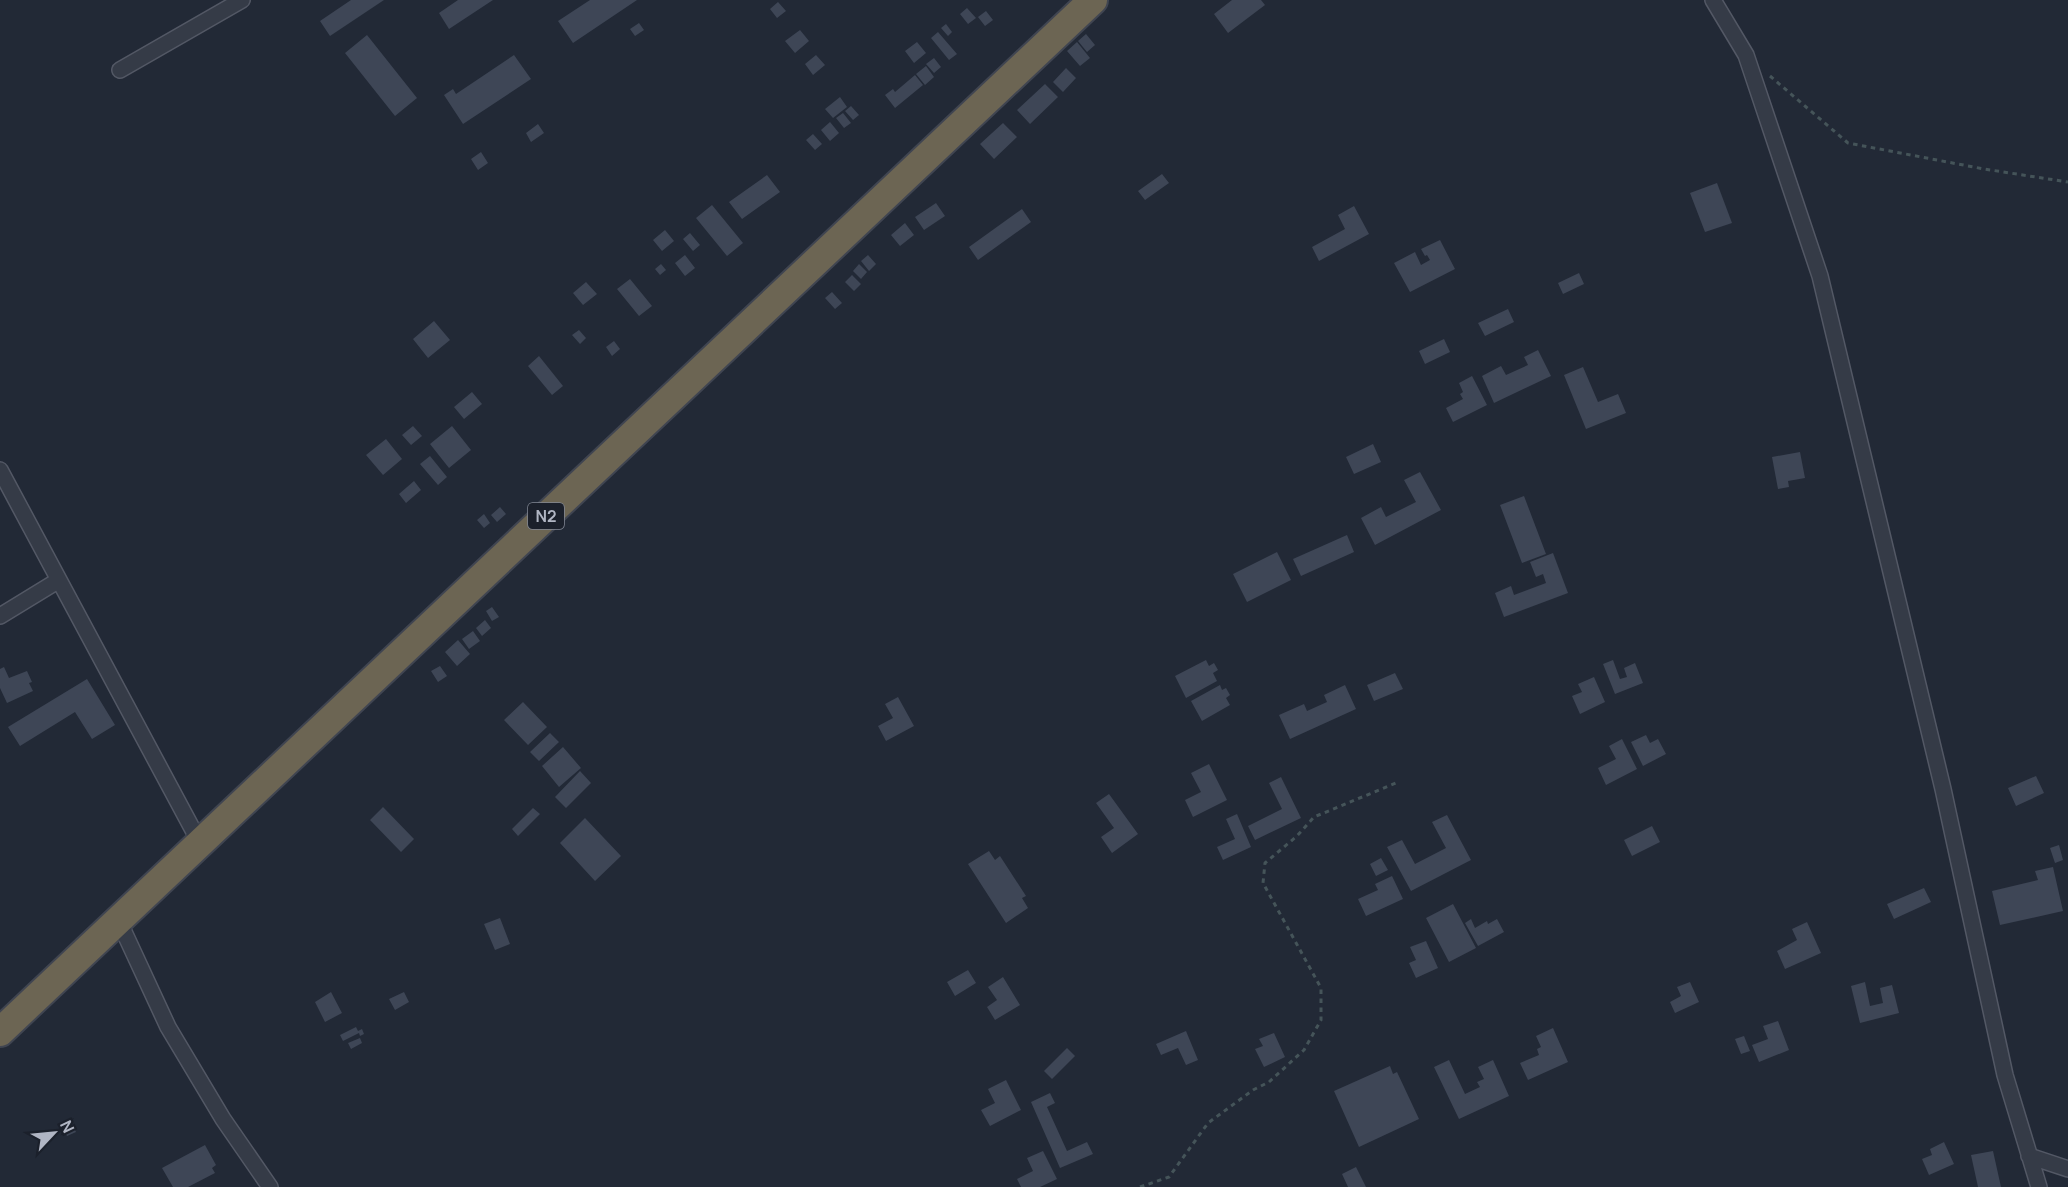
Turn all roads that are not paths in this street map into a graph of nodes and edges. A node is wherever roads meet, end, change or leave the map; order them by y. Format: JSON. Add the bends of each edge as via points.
{"nodes":[{"id":1,"x":242,"y":0,"type":"edge"},
{"id":2,"x":1093,"y":0,"type":"edge"},
{"id":3,"x":1713,"y":0,"type":"edge"},
{"id":4,"x":120,"y":70,"type":"dead end"},
{"id":5,"x":0,"y":470,"type":"edge"},
{"id":6,"x":59,"y":580,"type":"junction"},
{"id":7,"x":0,"y":616,"type":"edge"},
{"id":8,"x":200,"y":843,"type":"junction"},
{"id":9,"x":118,"y":919,"type":"junction"},
{"id":10,"x":0,"y":1032,"type":"edge"},
{"id":11,"x":2029,"y":1156,"type":"junction"},
{"id":12,"x":2068,"y":1169,"type":"edge"},
{"id":13,"x":270,"y":1187,"type":"edge"},
{"id":14,"x":2039,"y":1187,"type":"edge"}],
"edges":[{"from":1,"to":4,"type":"street"},
{"from":2,"to":8,"type":"highway","number":"N2"},
{"from":3,"to":11,"type":"street","via":[[1746,55],[1820,276],[1943,789],[2005,1075]]},
{"from":5,"to":6,"type":"street"},
{"from":6,"to":7,"type":"street"},
{"from":6,"to":8,"type":"street"},
{"from":8,"to":9,"type":"highway","number":"N2"},
{"from":9,"to":10,"type":"highway","number":"N2"},
{"from":9,"to":13,"type":"street","via":[[168,1027],[223,1119]]},
{"from":11,"to":12,"type":"street"},
{"from":11,"to":14,"type":"street"}]}
